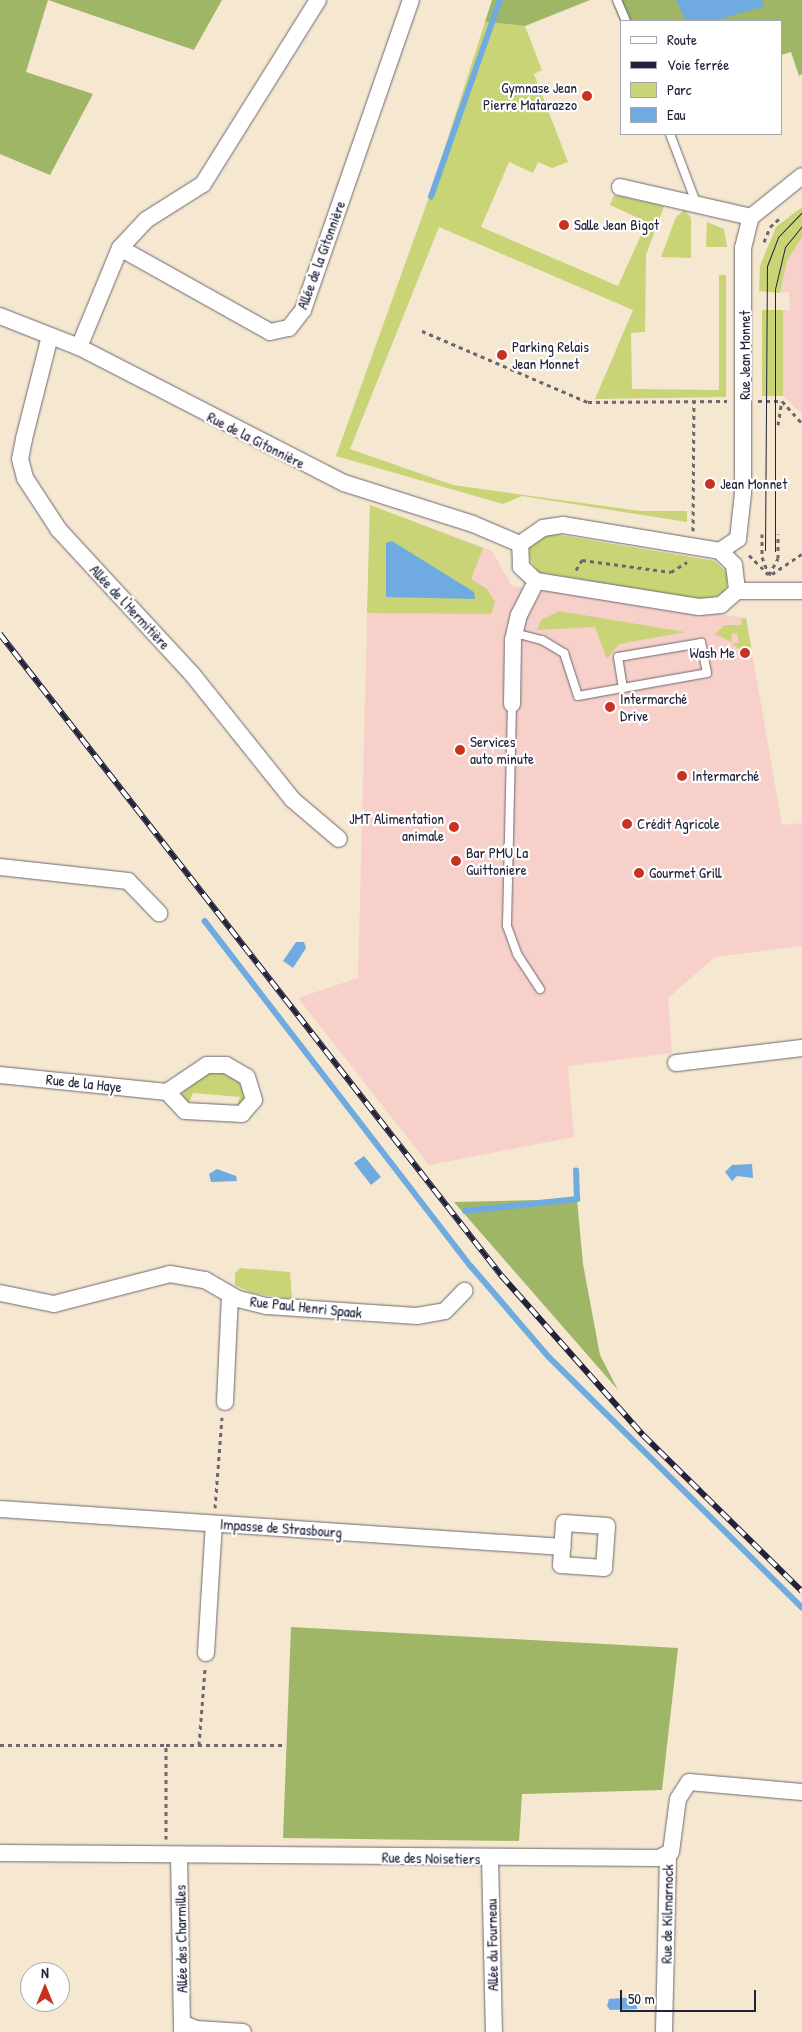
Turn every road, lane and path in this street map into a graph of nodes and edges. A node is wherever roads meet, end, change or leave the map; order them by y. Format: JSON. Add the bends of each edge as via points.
{"nodes":[{"id":1,"x":318,"y":0,"type":"edge"},
{"id":2,"x":411,"y":0,"type":"edge"},
{"id":3,"x":618,"y":0,"type":"edge"},
{"id":4,"x":626,"y":20,"type":"edge"},
{"id":5,"x":670,"y":135,"type":"edge"},
{"id":6,"x":802,"y":176,"type":"edge"},
{"id":7,"x":620,"y":187,"type":"dead end"},
{"id":8,"x":697,"y":205,"type":"junction"},
{"id":9,"x":788,"y":212,"type":"dead end"},
{"id":10,"x":751,"y":217,"type":"junction"},
{"id":11,"x":120,"y":248,"type":"junction"},
{"id":12,"x":761,"y":250,"type":"dead end"},
{"id":13,"x":0,"y":316,"type":"edge"},
{"id":14,"x":422,"y":331,"type":"dead end"},
{"id":15,"x":50,"y":336,"type":"junction"},
{"id":16,"x":79,"y":346,"type":"junction"},
{"id":17,"x":753,"y":398,"type":"junction"},
{"id":18,"x":782,"y":401,"type":"junction"},
{"id":19,"x":802,"y":423,"type":"edge"},
{"id":20,"x":778,"y":425,"type":"dead end"},
{"id":21,"x":762,"y":534,"type":"dead end"},
{"id":22,"x":778,"y":534,"type":"dead end"},
{"id":23,"x":520,"y":544,"type":"junction"},
{"id":24,"x":720,"y":551,"type":"junction"},
{"id":25,"x":802,"y":554,"type":"edge"},
{"id":26,"x":769,"y":575,"type":"junction"},
{"id":27,"x":536,"y":581,"type":"junction"},
{"id":28,"x":736,"y":591,"type":"junction"},
{"id":29,"x":802,"y":591,"type":"edge"},
{"id":30,"x":515,"y":633,"type":"junction"},
{"id":31,"x":623,"y":688,"type":"junction"},
{"id":32,"x":512,"y":704,"type":"joint"},
{"id":33,"x":338,"y":839,"type":"dead end"},
{"id":34,"x":0,"y":867,"type":"edge"},
{"id":35,"x":159,"y":913,"type":"dead end"},
{"id":36,"x":540,"y":989,"type":"dead end"},
{"id":37,"x":802,"y":1048,"type":"edge"},
{"id":38,"x":676,"y":1063,"type":"dead end"},
{"id":39,"x":0,"y":1075,"type":"edge"},
{"id":40,"x":168,"y":1092,"type":"junction"},
{"id":41,"x":464,"y":1291,"type":"dead end"},
{"id":42,"x":0,"y":1293,"type":"edge"},
{"id":43,"x":230,"y":1296,"type":"junction"},
{"id":44,"x":225,"y":1402,"type":"joint"},
{"id":45,"x":0,"y":1510,"type":"edge"},
{"id":46,"x":214,"y":1524,"type":"junction"},
{"id":47,"x":563,"y":1547,"type":"dead end"},
{"id":48,"x":206,"y":1653,"type":"joint"},
{"id":49,"x":0,"y":1745,"type":"edge"},
{"id":50,"x":166,"y":1745,"type":"junction"},
{"id":51,"x":199,"y":1745,"type":"junction"},
{"id":52,"x":284,"y":1745,"type":"dead end"},
{"id":53,"x":802,"y":1792,"type":"edge"},
{"id":54,"x":0,"y":1853,"type":"edge"},
{"id":55,"x":172,"y":1855,"type":"junction"},
{"id":56,"x":668,"y":1857,"type":"junction"},
{"id":57,"x":490,"y":1858,"type":"junction"},
{"id":58,"x":182,"y":2027,"type":"edge"},
{"id":59,"x":243,"y":2032,"type":"edge"},
{"id":60,"x":494,"y":2032,"type":"edge"},
{"id":61,"x":664,"y":2032,"type":"edge"}],
"edges":[{"from":1,"to":11,"type":"street","via":[[203,184],[146,220]]},
{"from":2,"to":11,"type":"street","name":"Allée de la Gitonnière","via":[[303,310],[289,328],[270,332]]},
{"from":3,"to":4,"type":"lane"},
{"from":5,"to":8,"type":"lane"},
{"from":6,"to":10,"type":"street"},
{"from":7,"to":8,"type":"street"},
{"from":8,"to":10,"type":"street"},
{"from":9,"to":12,"type":"path","via":[[770,227]]},
{"from":10,"to":17,"type":"street","name":"Rue Jean Monnet","via":[[743,248]]},
{"from":11,"to":16,"type":"street"},
{"from":13,"to":15,"type":"street","name":"Rue de la Gitonnière"},
{"from":14,"to":17,"type":"path","via":[[588,402]]},
{"from":15,"to":16,"type":"street","name":"Rue de la Gitonnière"},
{"from":15,"to":33,"type":"street","name":"Allée de l'Hermitière","via":[[20,459],[29,484],[59,530],[192,674],[293,800]]},
{"from":16,"to":23,"type":"street","name":"Rue de la Gitonnière","via":[[344,483],[473,524]]},
{"from":17,"to":18,"type":"path"},
{"from":17,"to":24,"type":"street","name":"Rue Jean Monnet","via":[[738,539]]},
{"from":18,"to":19,"type":"path"},
{"from":18,"to":20,"type":"path"},
{"from":21,"to":26,"type":"path","via":[[762,557]]},
{"from":22,"to":26,"type":"path","via":[[778,558]]},
{"from":23,"to":24,"type":"street","via":[[544,528],[563,525]]},
{"from":23,"to":27,"type":"street","via":[[521,567]]},
{"from":24,"to":28,"type":"street","via":[[734,565]]},
{"from":25,"to":26,"type":"path"},
{"from":27,"to":28,"type":"street","via":[[699,607],[720,605]]},
{"from":27,"to":30,"type":"street"},
{"from":28,"to":29,"type":"street"},
{"from":30,"to":31,"type":"lane","via":[[542,640],[564,653],[578,696]]},
{"from":30,"to":32,"type":"street"},
{"from":31,"to":31,"type":"lane","via":[[706,673],[701,643],[618,657]]},
{"from":32,"to":36,"type":"lane","via":[[506,926],[517,954]]},
{"from":34,"to":35,"type":"street","via":[[128,881]]},
{"from":37,"to":38,"type":"street"},
{"from":39,"to":40,"type":"street","name":"Rue de la Haye"},
{"from":40,"to":40,"type":"street","via":[[185,1111],[242,1114],[254,1100],[247,1077],[234,1067],[219,1064],[202,1068]]},
{"from":41,"to":43,"type":"street","name":"Rue Paul Henri Spaak","via":[[445,1311],[417,1316],[294,1309]]},
{"from":42,"to":43,"type":"street","name":"Rue Paul Henri Spaak","via":[[54,1304],[170,1274],[205,1280]]},
{"from":43,"to":44,"type":"street"},
{"from":44,"to":46,"type":"path"},
{"from":45,"to":46,"type":"street","name":"Impasse de Strasbourg"},
{"from":46,"to":47,"type":"street","name":"Impasse de Strasbourg"},
{"from":46,"to":48,"type":"street"},
{"from":48,"to":51,"type":"path"},
{"from":49,"to":50,"type":"path"},
{"from":50,"to":51,"type":"path"},
{"from":50,"to":55,"type":"path"},
{"from":51,"to":52,"type":"path"},
{"from":53,"to":56,"type":"street","via":[[689,1782],[678,1799]]},
{"from":54,"to":55,"type":"street","name":"Rue des Noisetiers"},
{"from":55,"to":57,"type":"street","name":"Rue des Noisetiers"},
{"from":55,"to":58,"type":"street","name":"Allée des Charmilles"},
{"from":56,"to":57,"type":"street","name":"Rue des Noisetiers"},
{"from":56,"to":61,"type":"street","name":"Rue de Kilmarnock"},
{"from":57,"to":60,"type":"street","name":"Allée du Fourneau"},
{"from":58,"to":59,"type":"street","name":"Allée des Charmilles"}]}
